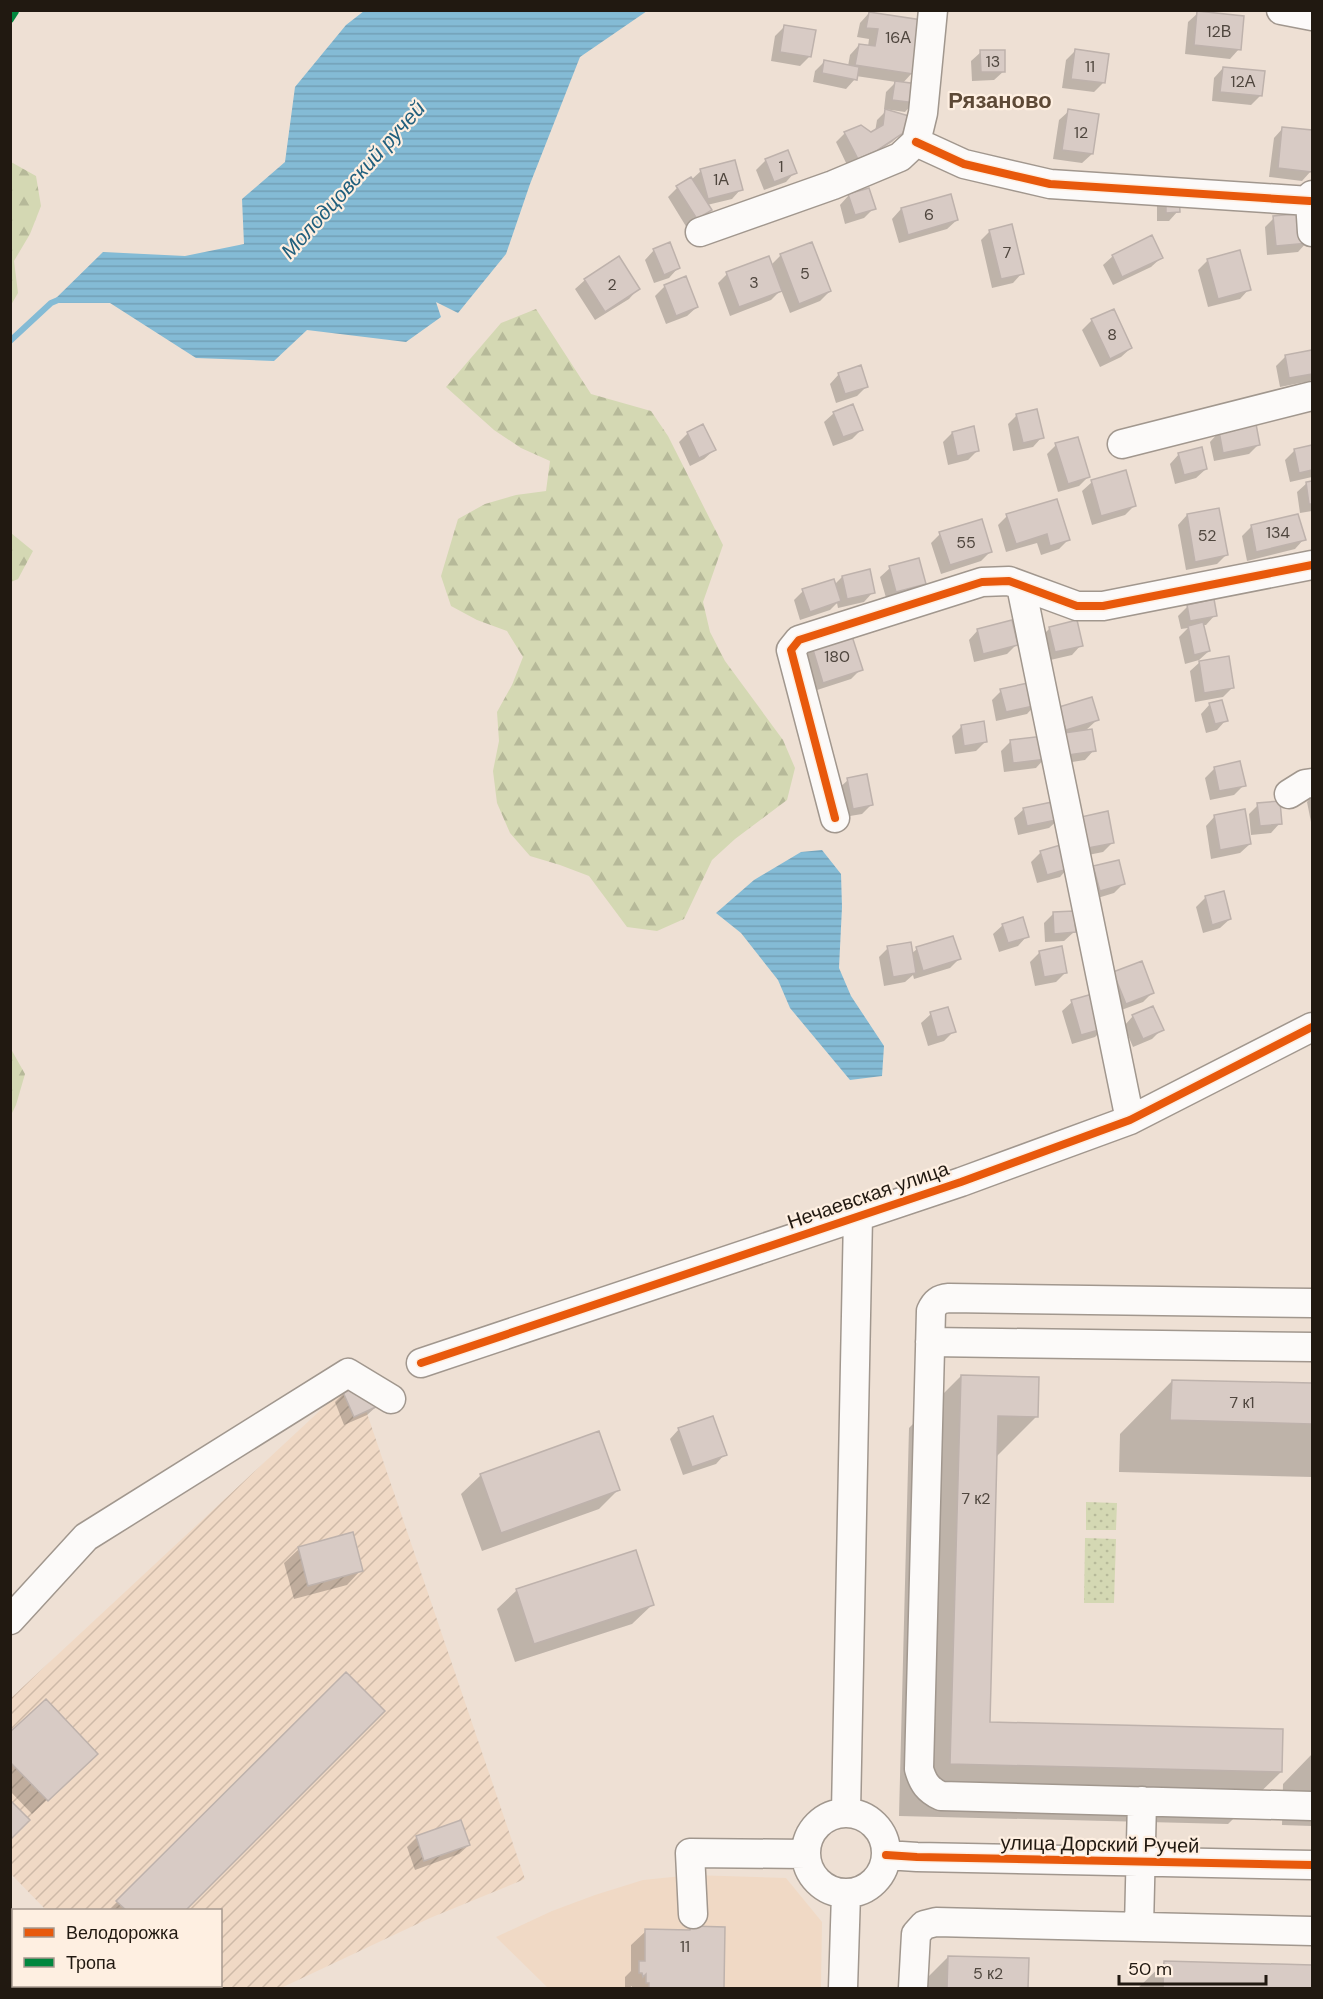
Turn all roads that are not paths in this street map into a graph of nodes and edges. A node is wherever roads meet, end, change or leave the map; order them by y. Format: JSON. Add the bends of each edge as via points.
{"nodes":[{"id":1,"x":933,"y":10,"type":"edge"},
{"id":2,"x":1281,"y":10,"type":"edge"},
{"id":3,"x":1312,"y":16,"type":"edge"},
{"id":4,"x":916,"y":142,"type":"junction"},
{"id":5,"x":1311,"y":198,"type":"edge"},
{"id":6,"x":700,"y":232,"type":"dead end"},
{"id":7,"x":1312,"y":232,"type":"edge"},
{"id":8,"x":1312,"y":396,"type":"edge"},
{"id":9,"x":1122,"y":444,"type":"dead end"},
{"id":10,"x":1312,"y":565,"type":"edge"},
{"id":11,"x":1021,"y":586,"type":"junction"},
{"id":12,"x":836,"y":818,"type":"dead end"},
{"id":13,"x":1312,"y":1027,"type":"edge"},
{"id":14,"x":1130,"y":1120,"type":"junction"},
{"id":15,"x":858,"y":1216,"type":"junction"},
{"id":16,"x":1312,"y":1303,"type":"edge"},
{"id":17,"x":930,"y":1342,"type":"junction"},
{"id":18,"x":1312,"y":1347,"type":"edge"},
{"id":19,"x":422,"y":1363,"type":"dead end"},
{"id":20,"x":392,"y":1399,"type":"dead end"},
{"id":21,"x":10,"y":1620,"type":"edge"},
{"id":22,"x":1143,"y":1801,"type":"junction"},
{"id":23,"x":1312,"y":1806,"type":"edge"},
{"id":24,"x":846,"y":1812,"type":"junction"},
{"id":25,"x":806,"y":1854,"type":"junction"},
{"id":26,"x":886,"y":1855,"type":"junction"},
{"id":27,"x":1141,"y":1861,"type":"junction"},
{"id":28,"x":1312,"y":1865,"type":"edge"},
{"id":29,"x":846,"y":1894,"type":"junction"},
{"id":30,"x":693,"y":1914,"type":"dead end"},
{"id":31,"x":1139,"y":1927,"type":"junction"},
{"id":32,"x":1312,"y":1931,"type":"edge"},
{"id":33,"x":843,"y":1989,"type":"edge"},
{"id":34,"x":913,"y":1989,"type":"edge"}],
"edges":[{"from":1,"to":4,"type":"street","via":[[923,114]]},
{"from":2,"to":3,"type":"street"},
{"from":4,"to":5,"type":"street","via":[[964,164],[1050,184]]},
{"from":4,"to":6,"type":"street","via":[[900,157],[833,185]]},
{"from":5,"to":7,"type":"street"},
{"from":8,"to":9,"type":"street"},
{"from":10,"to":11,"type":"street","via":[[1103,606],[1077,606]]},
{"from":11,"to":12,"type":"street","via":[[1009,581],[982,582],[799,640],[791,650]]},
{"from":11,"to":14,"type":"street"},
{"from":13,"to":14,"type":"street","name":"Нечаевская улица"},
{"from":14,"to":15,"type":"street","name":"Нечаевская улица"},
{"from":15,"to":19,"type":"street","name":"Нечаевская улица"},
{"from":15,"to":24,"type":"street"},
{"from":16,"to":17,"type":"street","via":[[949,1298],[934,1304]]},
{"from":17,"to":18,"type":"street"},
{"from":17,"to":22,"type":"street","via":[[919,1769],[923,1782],[941,1796]]},
{"from":20,"to":21,"type":"street","via":[[348,1372],[86,1537]]},
{"from":22,"to":23,"type":"street"},
{"from":22,"to":27,"type":"street"},
{"from":24,"to":25,"type":"street","via":[[825,1818],[816,1826],[809,1835]]},
{"from":24,"to":26,"type":"street","via":[[868,1819],[878,1828]]},
{"from":25,"to":29,"type":"street","via":[[814,1878],[823,1886]]},
{"from":25,"to":30,"type":"street","via":[[690,1852]]},
{"from":26,"to":27,"type":"street","name":"улица Дорский Ручей"},
{"from":26,"to":29,"type":"street","via":[[884,1867],[873,1882]]},
{"from":27,"to":28,"type":"street","name":"улица Дорский Ручей"},
{"from":27,"to":31,"type":"street"},
{"from":29,"to":33,"type":"street"},
{"from":31,"to":32,"type":"street"},
{"from":31,"to":34,"type":"street","via":[[936,1922],[916,1934]]}]}
